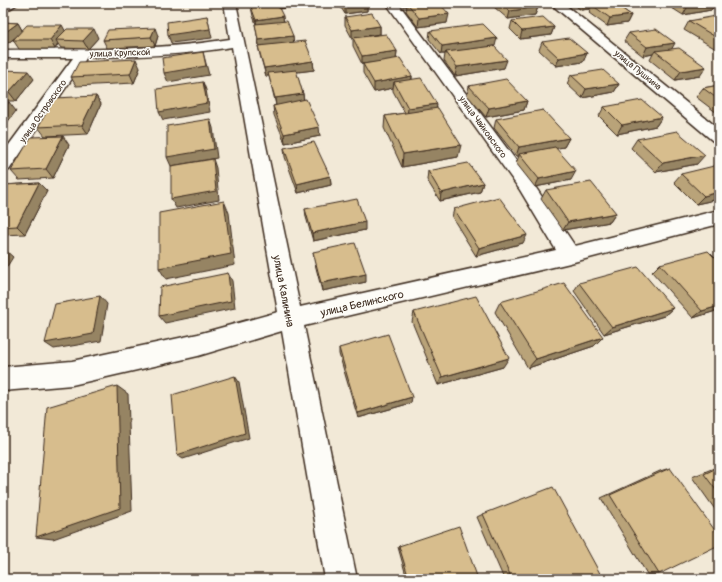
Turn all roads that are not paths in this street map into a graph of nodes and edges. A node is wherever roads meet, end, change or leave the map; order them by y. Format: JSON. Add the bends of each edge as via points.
{"nodes":[{"id":1,"x":13,"y":3,"type":"edge"},
{"id":2,"x":230,"y":3,"type":"edge"},
{"id":3,"x":392,"y":3,"type":"edge"},
{"id":4,"x":556,"y":3,"type":"edge"},
{"id":5,"x":3,"y":9,"type":"edge"},
{"id":6,"x":236,"y":42,"type":"junction"},
{"id":7,"x":3,"y":54,"type":"edge"},
{"id":8,"x":82,"y":55,"type":"junction"},
{"id":9,"x":719,"y":137,"type":"edge"},
{"id":10,"x":3,"y":166,"type":"edge"},
{"id":11,"x":719,"y":217,"type":"edge"},
{"id":12,"x":570,"y":255,"type":"junction"},
{"id":13,"x":290,"y":319,"type":"junction"},
{"id":14,"x":3,"y":379,"type":"edge"},
{"id":15,"x":340,"y":579,"type":"edge"}],
"edges":[{"from":1,"to":5,"type":"street"},
{"from":2,"to":6,"type":"street","name":"улица Калинина"},
{"from":3,"to":12,"type":"street","name":"улица Чайковского","via":[[526,186]]},
{"from":4,"to":9,"type":"street","name":"улица Пушкина"},
{"from":6,"to":8,"type":"street","name":"улица Крупской","via":[[187,50]]},
{"from":6,"to":13,"type":"street","name":"улица Калинина"},
{"from":7,"to":8,"type":"street","name":"улица Крупской"},
{"from":8,"to":10,"type":"street","name":"улица Островского"},
{"from":11,"to":12,"type":"street","name":"улица Белинского"},
{"from":12,"to":13,"type":"street","name":"улица Белинского"},
{"from":13,"to":14,"type":"street","name":"улица Белинского","via":[[198,345],[72,373]]},
{"from":13,"to":15,"type":"street","name":"улица Калинина"}]}
